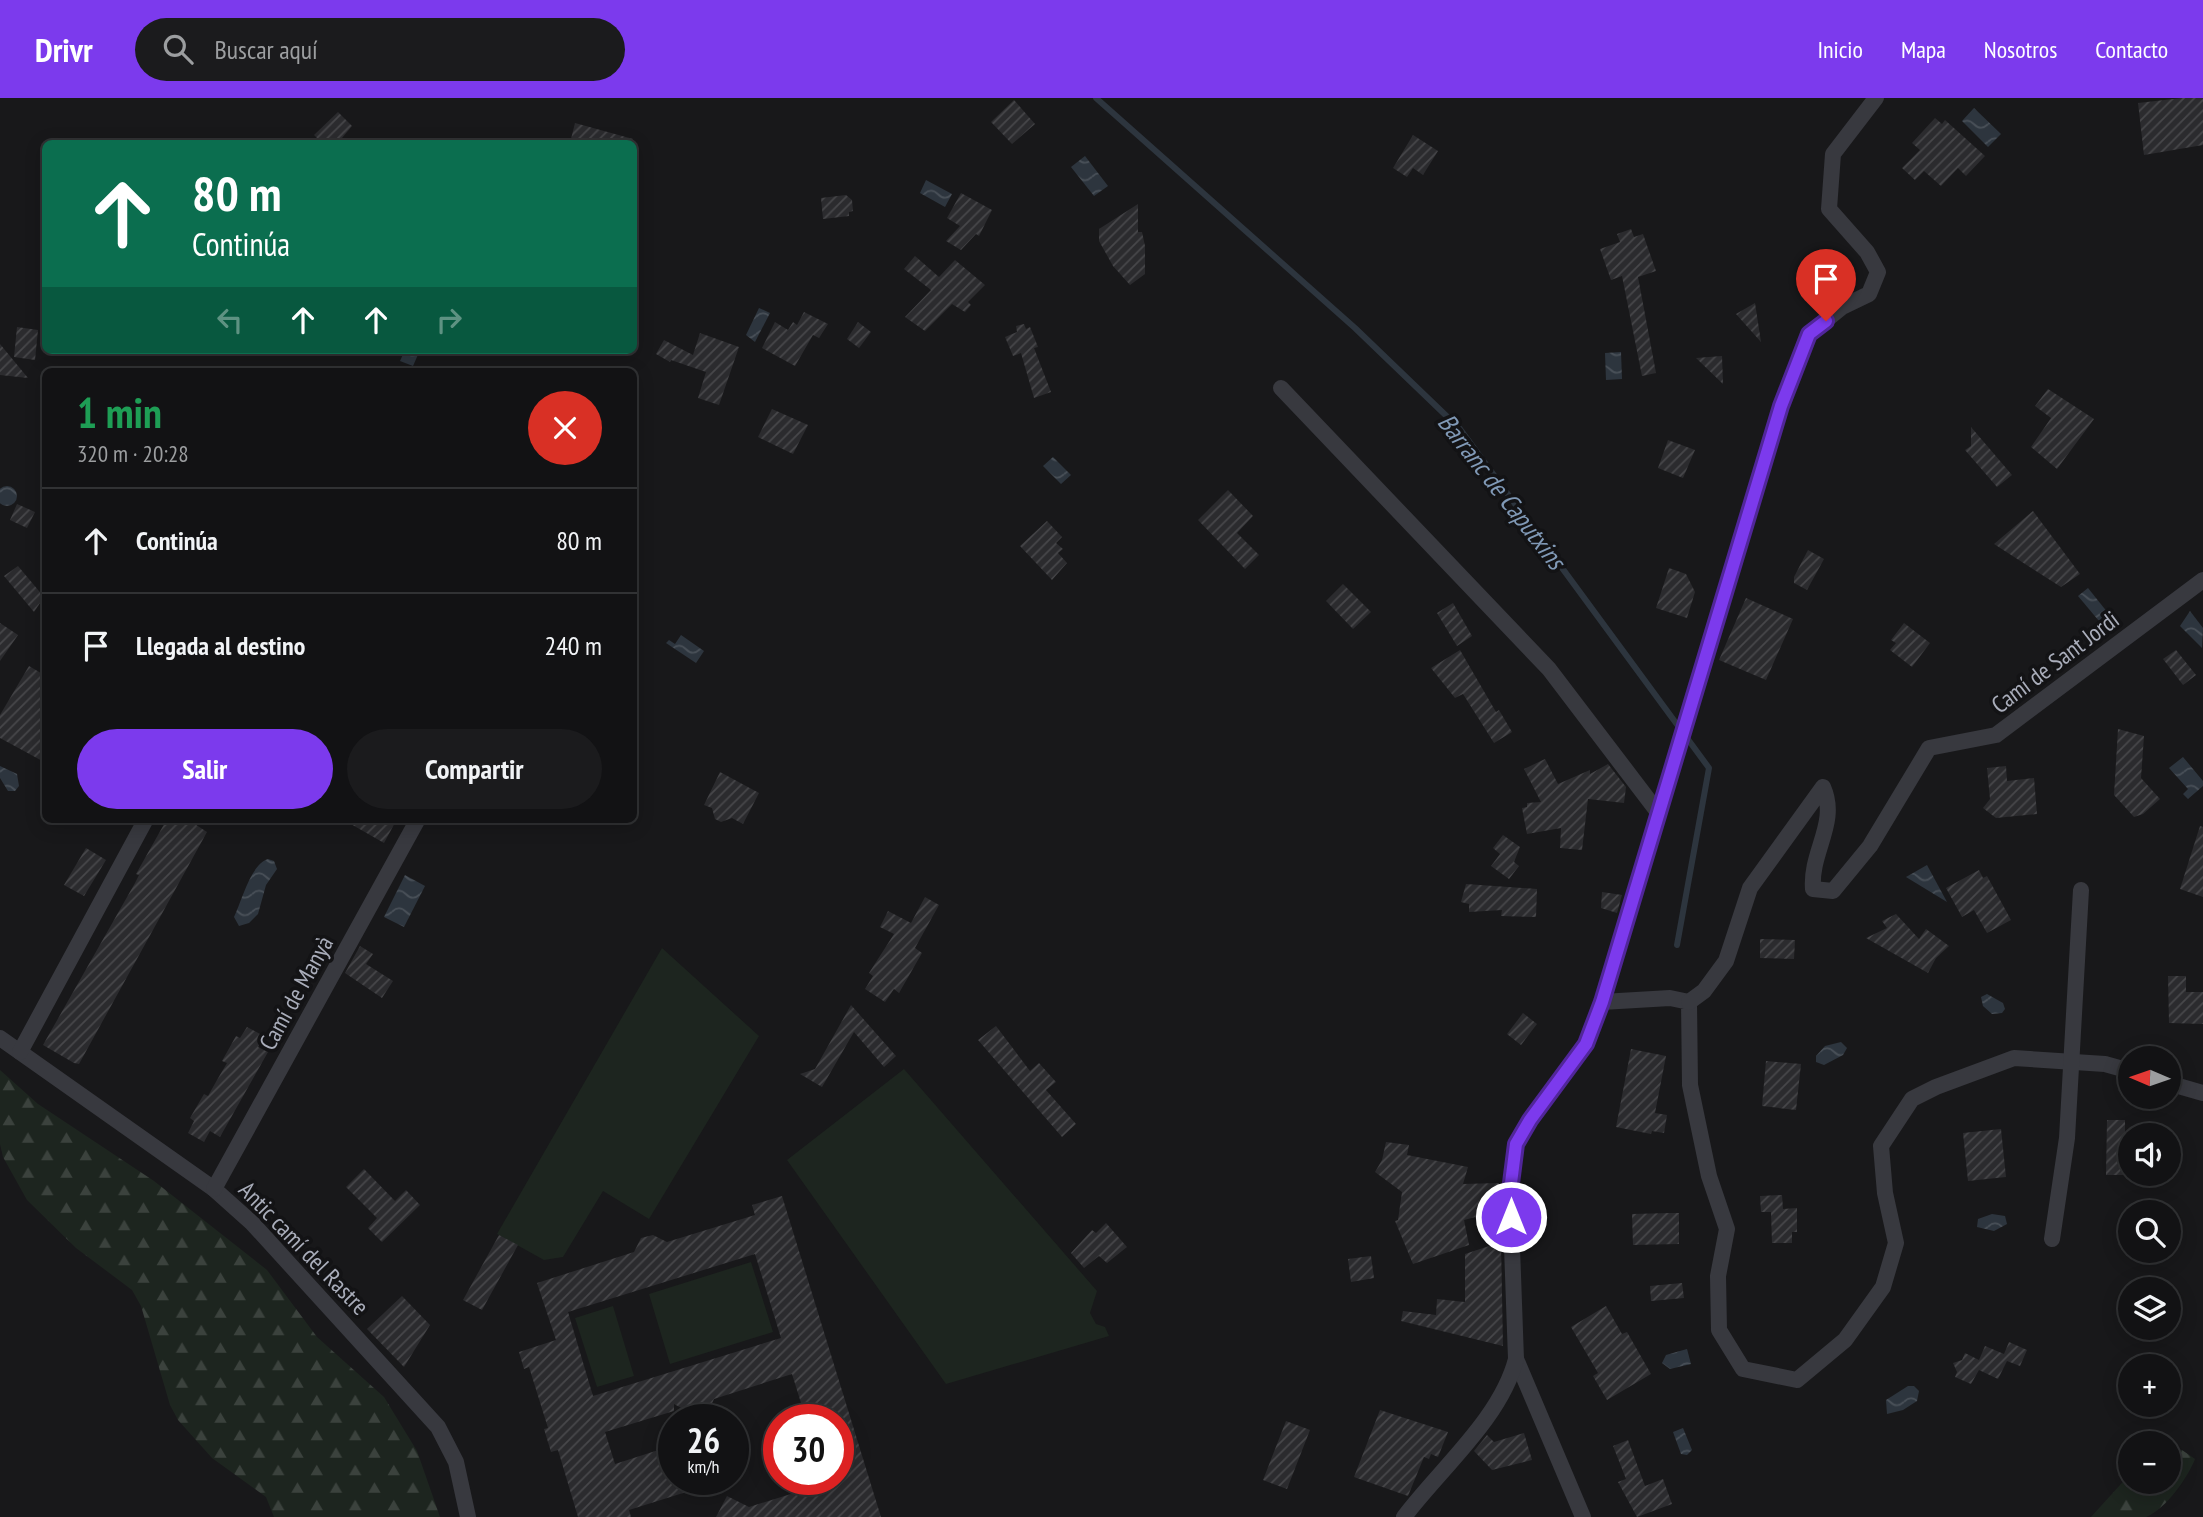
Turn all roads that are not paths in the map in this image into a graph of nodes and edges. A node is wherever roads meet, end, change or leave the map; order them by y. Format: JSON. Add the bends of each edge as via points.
{"nodes":[{"id":1,"x":1876,"y":98,"type":"edge"},
{"id":2,"x":1281,"y":388,"type":"dead end"},
{"id":3,"x":2203,"y":580,"type":"edge"},
{"id":4,"x":1657,"y":811,"type":"junction"},
{"id":5,"x":144,"y":823,"type":"edge"},
{"id":6,"x":416,"y":823,"type":"edge"},
{"id":7,"x":2081,"y":890,"type":"dead end"},
{"id":8,"x":1602,"y":1002,"type":"junction"},
{"id":9,"x":1689,"y":1002,"type":"junction"},
{"id":10,"x":0,"y":1038,"type":"edge"},
{"id":11,"x":20,"y":1052,"type":"junction"},
{"id":12,"x":2071,"y":1062,"type":"junction"},
{"id":13,"x":2118,"y":1068,"type":"edge"},
{"id":14,"x":2181,"y":1087,"type":"edge"},
{"id":15,"x":2203,"y":1093,"type":"edge"},
{"id":16,"x":214,"y":1189,"type":"junction"},
{"id":17,"x":2052,"y":1239,"type":"dead end"},
{"id":18,"x":1516,"y":1359,"type":"junction"},
{"id":19,"x":472,"y":1514,"type":"edge"},
{"id":20,"x":1404,"y":1517,"type":"edge"},
{"id":21,"x":1583,"y":1517,"type":"edge"}],
"edges":[{"from":1,"to":4,"type":"street","via":[[1833,154],[1829,209],[1867,252],[1878,272],[1869,294],[1842,307],[1809,334],[1781,406]]},
{"from":2,"to":4,"type":"street","via":[[1549,669]]},
{"from":3,"to":9,"type":"street","name":"Camí de Sant Jordi","via":[[1996,735],[1930,748],[1870,846],[1833,891],[1813,889],[1812,869],[1830,804],[1823,787],[1750,888],[1726,961]]},
{"from":4,"to":8,"type":"street"},
{"from":5,"to":11,"type":"street"},
{"from":6,"to":16,"type":"street","name":"Camí de Manyà"},
{"from":7,"to":12,"type":"street"},
{"from":8,"to":9,"type":"street","via":[[1670,998]]},
{"from":8,"to":18,"type":"street","via":[[1586,1044],[1516,1144],[1510,1191]]},
{"from":9,"to":12,"type":"street","via":[[1690,1085],[1709,1176],[1727,1229],[1718,1276],[1719,1330],[1742,1369],[1797,1380],[1845,1340],[1883,1287],[1896,1243],[1881,1146],[1912,1100],[2014,1058]]},
{"from":10,"to":11,"type":"street","name":"Antic camí del Rastre"},
{"from":11,"to":16,"type":"street","name":"Antic camí del Rastre"},
{"from":12,"to":13,"type":"street"},
{"from":12,"to":17,"type":"street","via":[[2067,1138]]},
{"from":14,"to":15,"type":"street"},
{"from":16,"to":19,"type":"street","name":"Antic camí del Rastre","via":[[310,1284],[438,1427],[456,1462]]},
{"from":18,"to":20,"type":"street","via":[[1511,1378],[1485,1422]]},
{"from":18,"to":21,"type":"street"}]}
